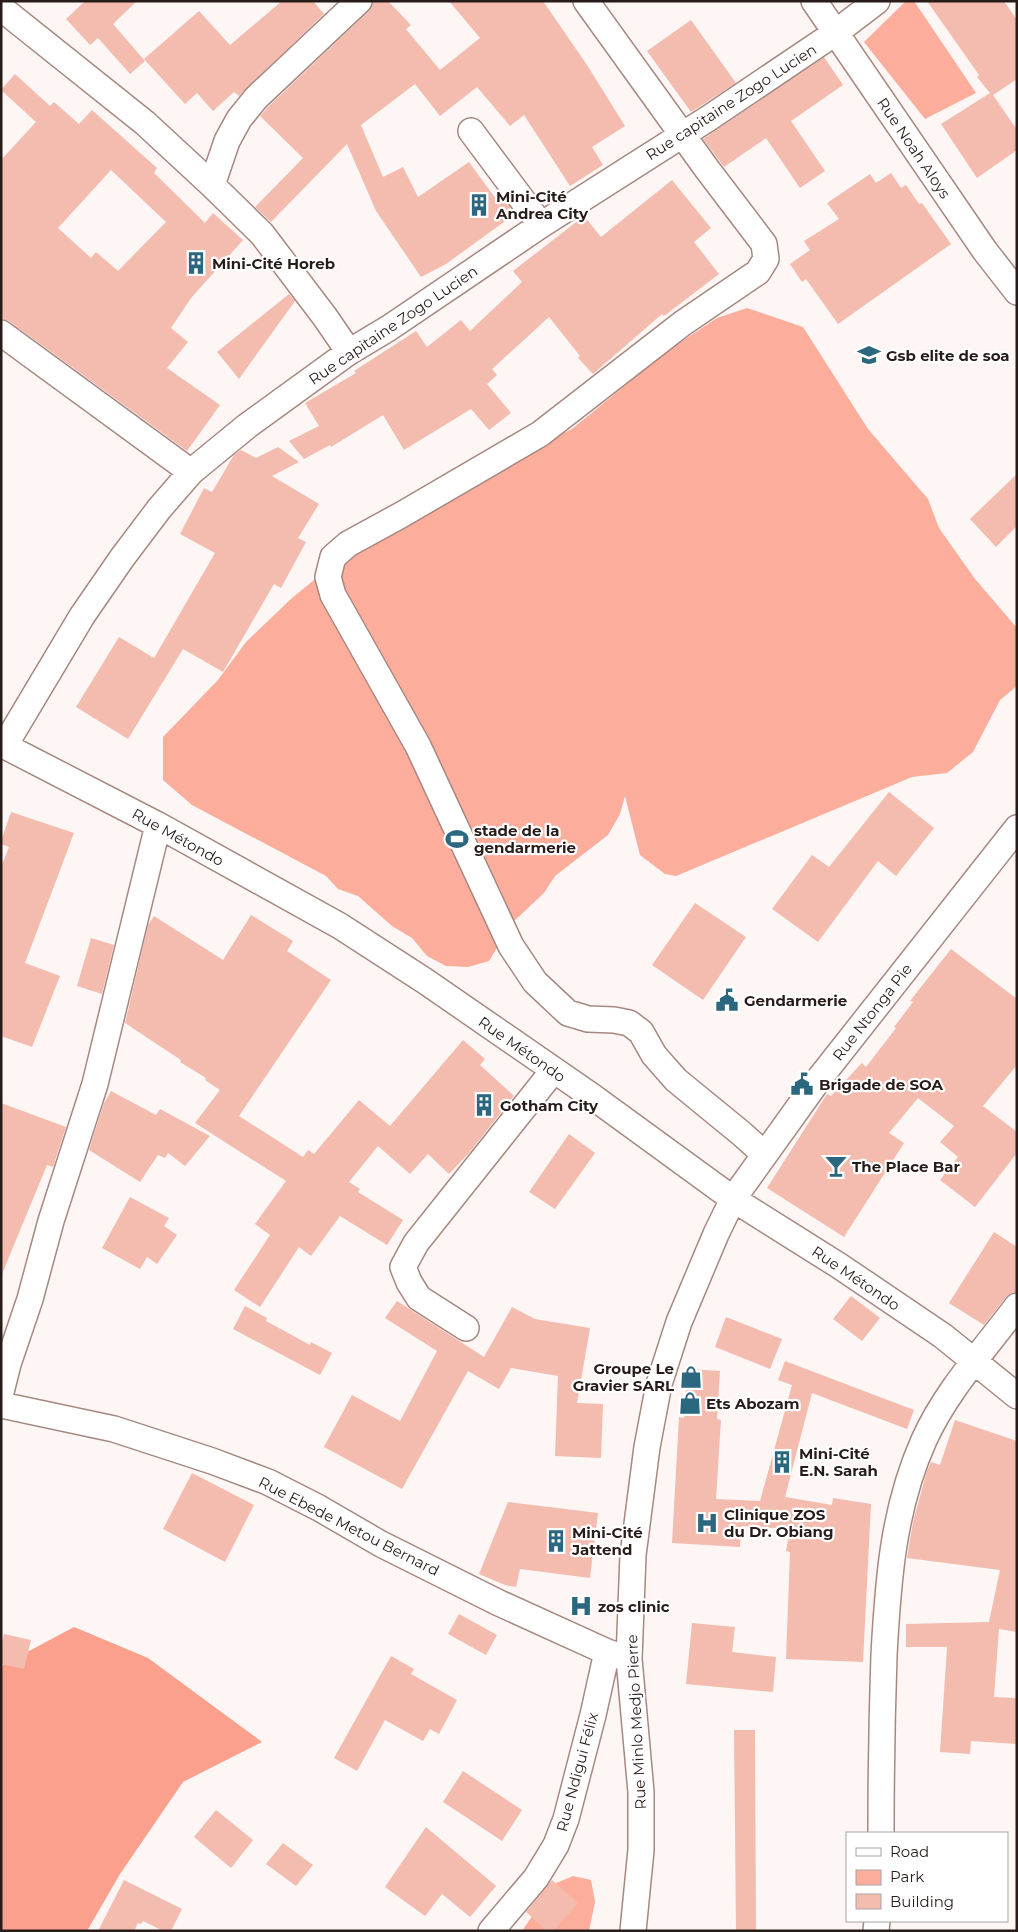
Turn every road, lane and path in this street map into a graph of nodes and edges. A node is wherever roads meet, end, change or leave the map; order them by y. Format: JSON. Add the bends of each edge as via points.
{"nodes":[{"id":1,"x":359,"y":1,"type":"edge"},
{"id":2,"x":586,"y":1,"type":"edge"},
{"id":3,"x":814,"y":1,"type":"edge"},
{"id":4,"x":877,"y":1,"type":"edge"},
{"id":5,"x":1,"y":8,"type":"edge"},
{"id":6,"x":836,"y":33,"type":"junction"},
{"id":7,"x":471,"y":131,"type":"dead end"},
{"id":8,"x":683,"y":134,"type":"junction"},
{"id":9,"x":212,"y":185,"type":"junction"},
{"id":10,"x":541,"y":225,"type":"junction"},
{"id":11,"x":1017,"y":292,"type":"edge"},
{"id":12,"x":1,"y":333,"type":"edge"},
{"id":13,"x":349,"y":352,"type":"junction"},
{"id":14,"x":191,"y":472,"type":"junction"},
{"id":15,"x":3,"y":745,"type":"edge"},
{"id":16,"x":158,"y":825,"type":"junction"},
{"id":17,"x":1017,"y":828,"type":"edge"},
{"id":18,"x":553,"y":1071,"type":"junction"},
{"id":19,"x":764,"y":1154,"type":"junction"},
{"id":20,"x":733,"y":1199,"type":"junction"},
{"id":21,"x":1017,"y":1306,"type":"edge"},
{"id":22,"x":466,"y":1328,"type":"dead end"},
{"id":23,"x":975,"y":1361,"type":"junction"},
{"id":24,"x":1,"y":1392,"type":"edge"},
{"id":25,"x":1017,"y":1396,"type":"edge"},
{"id":26,"x":1,"y":1405,"type":"edge"},
{"id":27,"x":618,"y":1656,"type":"junction"},
{"id":28,"x":880,"y":1832,"type":"edge"},
{"id":29,"x":491,"y":1931,"type":"edge"},
{"id":30,"x":634,"y":1931,"type":"edge"}],
"edges":[{"from":1,"to":9,"type":"street","via":[[256,98],[227,141]]},
{"from":2,"to":8,"type":"street"},
{"from":3,"to":6,"type":"street","name":"Rue Noah Aloys"},
{"from":4,"to":6,"type":"street","name":"Rue capitaine Zogo Lucien"},
{"from":5,"to":9,"type":"street","via":[[145,123]]},
{"from":6,"to":8,"type":"street","name":"Rue capitaine Zogo Lucien"},
{"from":6,"to":11,"type":"street","name":"Rue Noah Aloys","via":[[985,251]]},
{"from":7,"to":10,"type":"street"},
{"from":8,"to":10,"type":"street","name":"Rue capitaine Zogo Lucien"},
{"from":8,"to":19,"type":"street","via":[[764,244],[766,259],[758,272],[683,323],[540,434],[348,544],[333,558],[328,577],[333,595],[418,746],[511,946],[535,982],[568,1013],[588,1019],[629,1022],[676,1080]]},
{"from":9,"to":13,"type":"street","via":[[262,234]]},
{"from":10,"to":13,"type":"street","name":"Rue capitaine Zogo Lucien"},
{"from":12,"to":14,"type":"street"},
{"from":13,"to":14,"type":"street","name":"Rue capitaine Zogo Lucien","via":[[247,426]]},
{"from":14,"to":15,"type":"street","name":"Rue capitaine Zogo Lucien","via":[[127,551],[82,616]]},
{"from":15,"to":16,"type":"street","name":"Rue Métondo"},
{"from":16,"to":18,"type":"street","name":"Rue Métondo","via":[[348,931],[426,980]]},
{"from":16,"to":24,"type":"street","via":[[95,1084],[50,1221]]},
{"from":17,"to":19,"type":"street","name":"Rue Ntonga Pie","via":[[836,1057]]},
{"from":18,"to":20,"type":"street","name":"Rue Métondo"},
{"from":18,"to":22,"type":"street","via":[[416,1243],[403,1267],[419,1298]]},
{"from":19,"to":20,"type":"street","name":"Rue Ntonga Pie"},
{"from":20,"to":23,"type":"street","name":"Rue Métondo","via":[[838,1265]]},
{"from":20,"to":27,"type":"street","name":"Rue Minlo Medjo Pierre","via":[[679,1322],[659,1384]]},
{"from":21,"to":23,"type":"street"},
{"from":23,"to":25,"type":"street","name":"Rue Métondo"},
{"from":23,"to":28,"type":"street","via":[[940,1409],[924,1440],[910,1476],[896,1529],[886,1615]]},
{"from":26,"to":27,"type":"street","name":"Rue Ebede Metou Bernard","via":[[114,1429],[268,1482],[389,1548],[549,1627]]},
{"from":27,"to":29,"type":"street","name":"Rue Ndigui Félix","via":[[593,1715],[556,1845],[536,1878]]},
{"from":27,"to":30,"type":"street","name":"Rue Minlo Medjo Pierre","via":[[640,1792],[641,1850]]}]}
